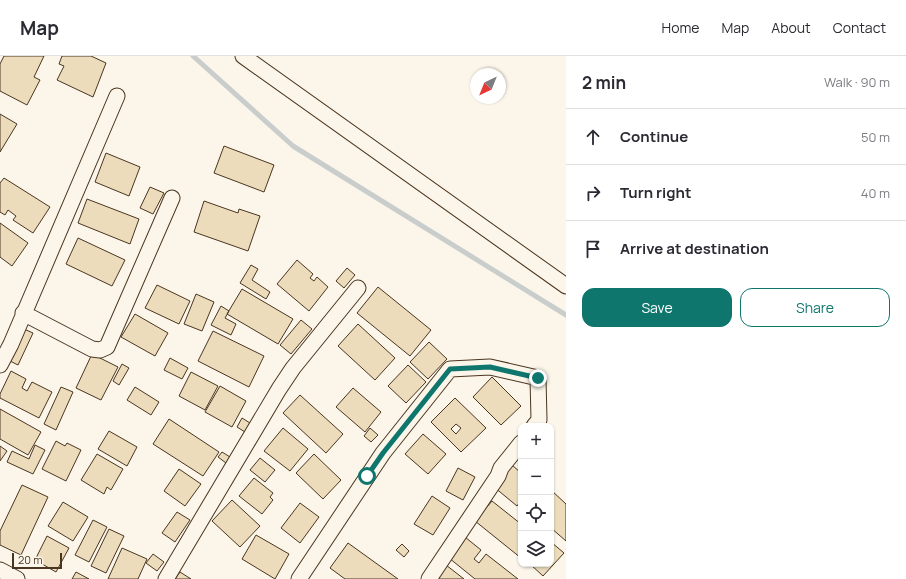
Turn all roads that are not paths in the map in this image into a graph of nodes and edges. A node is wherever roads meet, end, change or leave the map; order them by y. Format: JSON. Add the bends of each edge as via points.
{"nodes":[{"id":1,"x":243,"y":56,"type":"edge"},
{"id":2,"x":117,"y":96,"type":"dead end"},
{"id":3,"x":172,"y":198,"type":"dead end"},
{"id":4,"x":566,"y":286,"type":"edge"},
{"id":5,"x":358,"y":288,"type":"dead end"},
{"id":6,"x":24,"y":313,"type":"junction"},
{"id":7,"x":0,"y":365,"type":"edge"},
{"id":8,"x":536,"y":423,"type":"edge"},
{"id":9,"x":518,"y":447,"type":"edge"},
{"id":10,"x":0,"y":570,"type":"edge"},
{"id":11,"x":17,"y":579,"type":"edge"},
{"id":12,"x":166,"y":579,"type":"edge"},
{"id":13,"x":299,"y":579,"type":"edge"},
{"id":14,"x":429,"y":579,"type":"edge"}],
"edges":[{"from":1,"to":4,"type":"street"},
{"from":2,"to":6,"type":"street"},
{"from":3,"to":6,"type":"street","via":[[107,347],[100,350],[92,349]]},
{"from":5,"to":12,"type":"street","via":[[279,389]]},
{"from":6,"to":7,"type":"street"},
{"from":8,"to":13,"type":"street","via":[[538,378],[490,367],[450,369],[383,453]]},
{"from":9,"to":14,"type":"street","via":[[501,468]]},
{"from":10,"to":11,"type":"street"}]}
